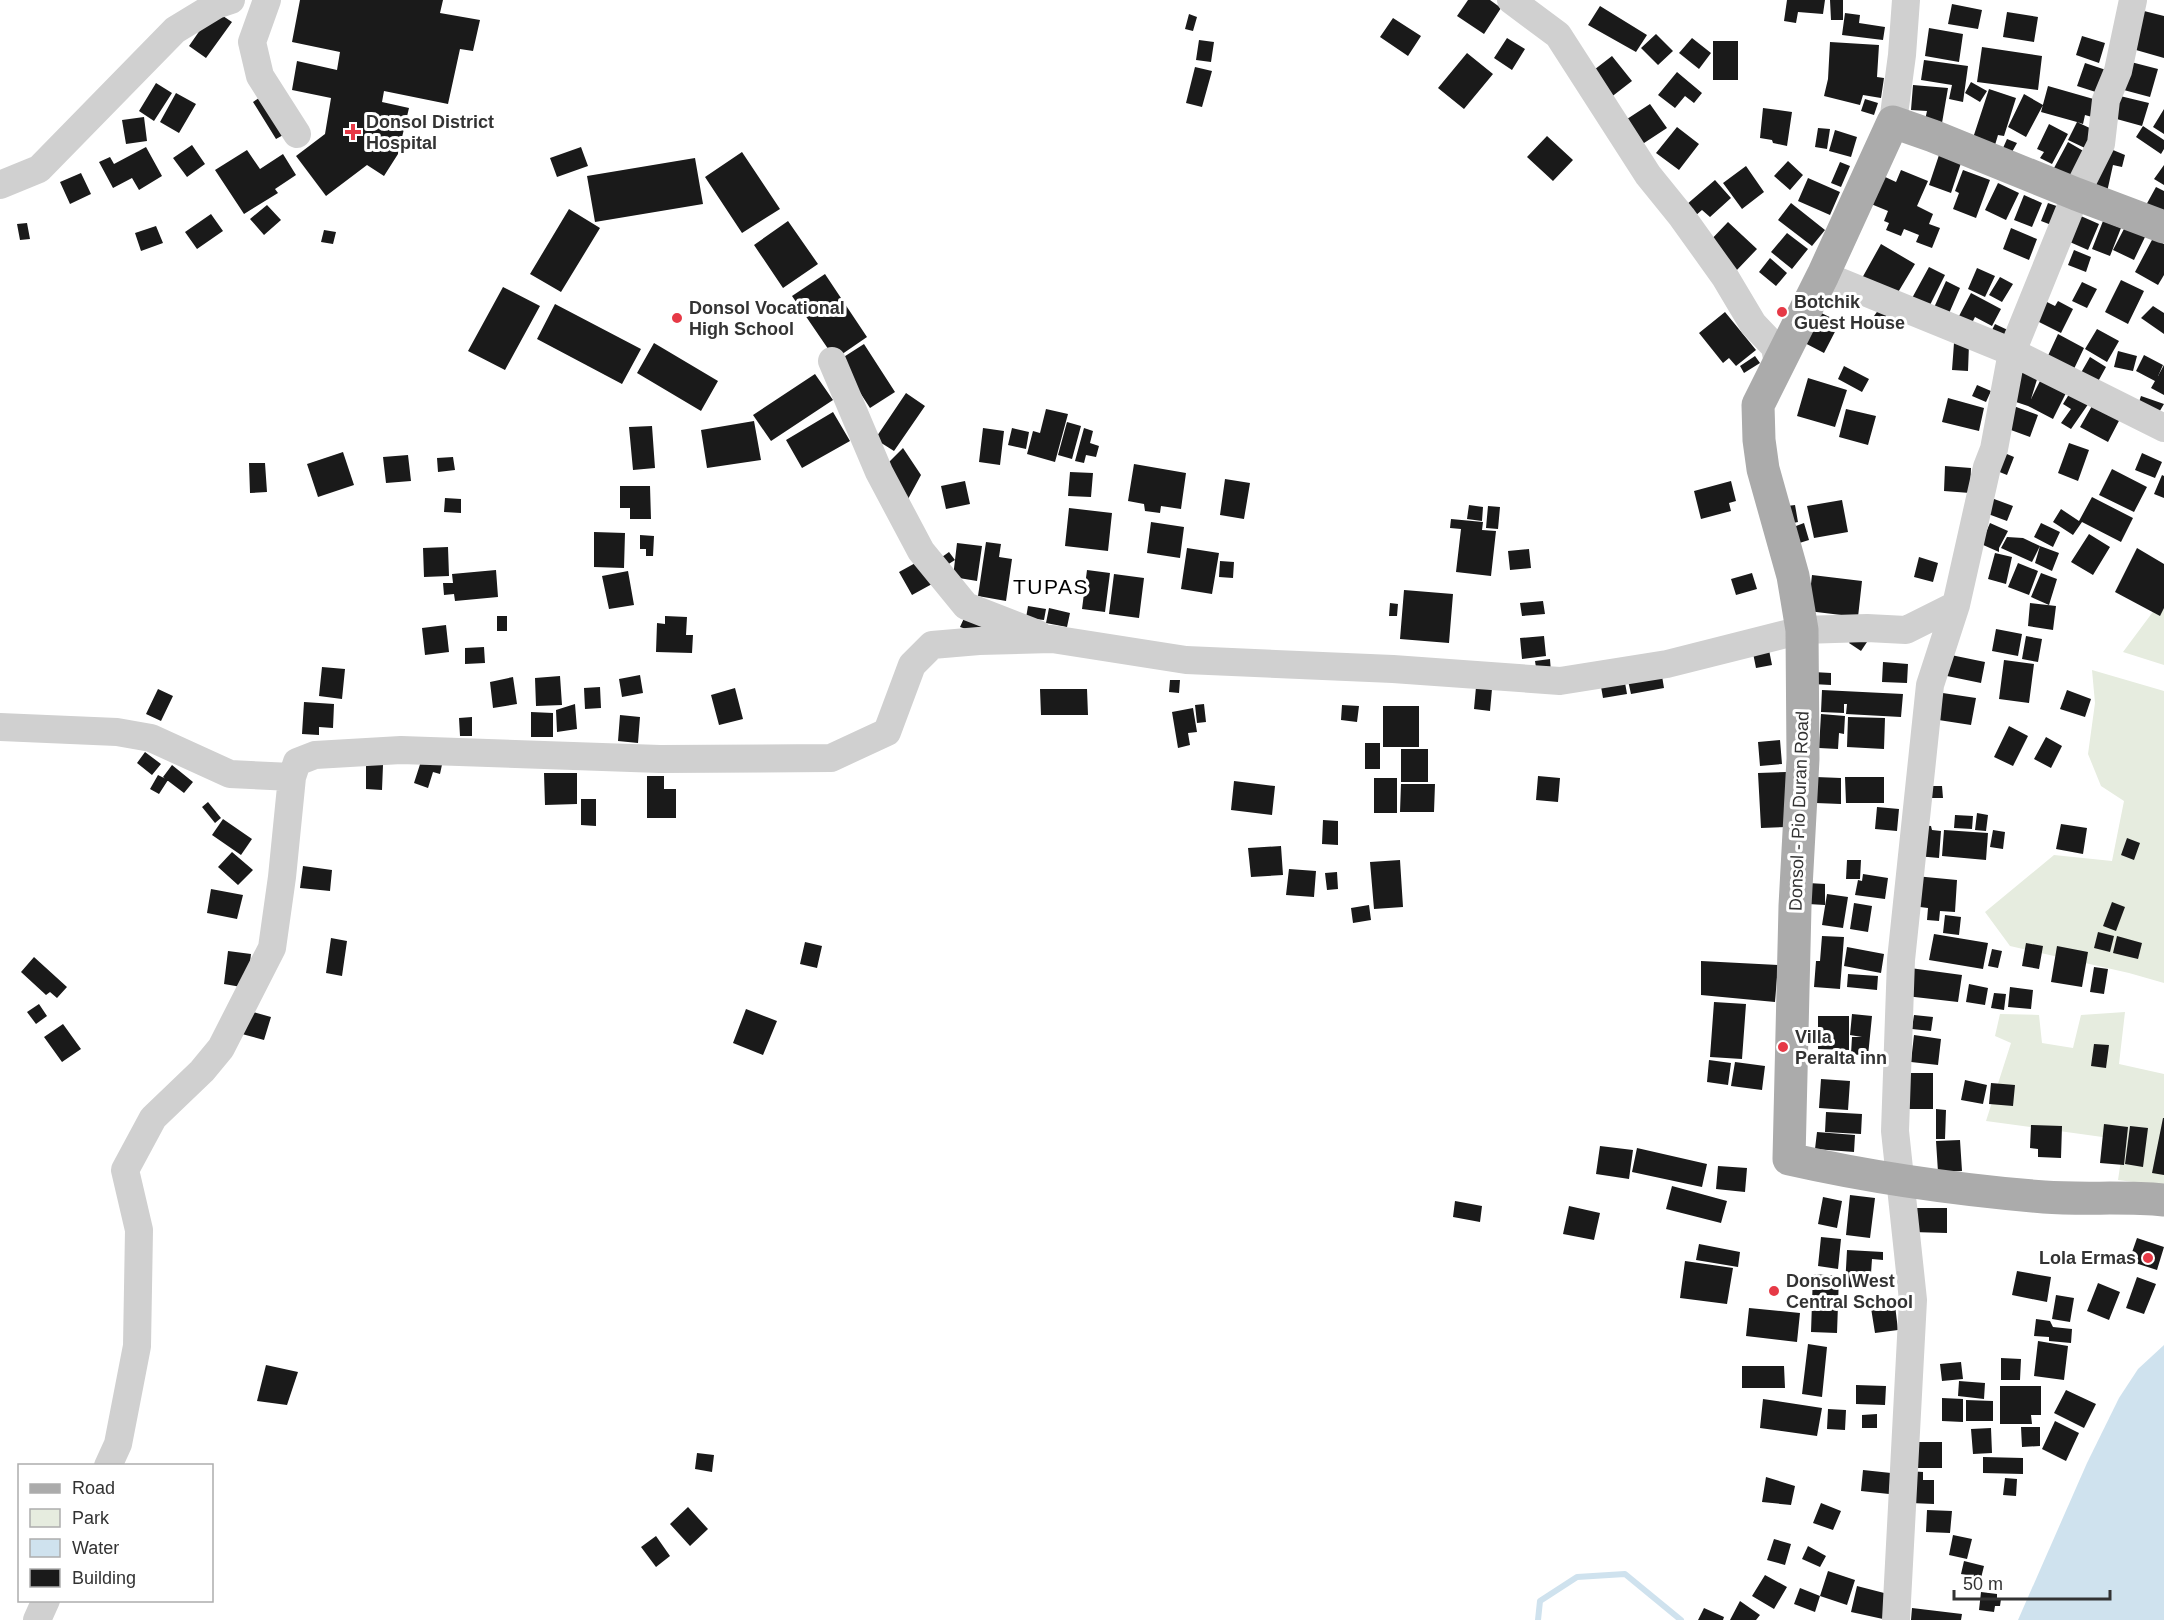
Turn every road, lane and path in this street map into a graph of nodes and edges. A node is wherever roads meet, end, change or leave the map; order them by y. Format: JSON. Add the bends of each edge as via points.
{"nodes":[{"id":1,"x":231,"y":0,"type":"edge"},
{"id":2,"x":267,"y":0,"type":"edge"},
{"id":3,"x":1511,"y":0,"type":"edge"},
{"id":4,"x":1906,"y":0,"type":"edge"},
{"id":5,"x":2133,"y":0,"type":"edge"},
{"id":6,"x":1893,"y":122,"type":"junction"},
{"id":7,"x":297,"y":134,"type":"dead end"},
{"id":8,"x":0,"y":184,"type":"edge"},
{"id":9,"x":2076,"y":194,"type":"junction"},
{"id":10,"x":2164,"y":227,"type":"edge"},
{"id":11,"x":1823,"y":275,"type":"junction"},
{"id":12,"x":2012,"y":352,"type":"junction"},
{"id":13,"x":832,"y":361,"type":"dead end"},
{"id":14,"x":1778,"y":364,"type":"junction"},
{"id":15,"x":2164,"y":428,"type":"edge"},
{"id":16,"x":1956,"y":605,"type":"junction"},
{"id":17,"x":1802,"y":630,"type":"junction"},
{"id":18,"x":1052,"y":639,"type":"junction"},
{"id":19,"x":0,"y":727,"type":"edge"},
{"id":20,"x":292,"y":777,"type":"junction"},
{"id":21,"x":1900,"y":1180,"type":"junction"},
{"id":22,"x":2164,"y":1200,"type":"edge"},
{"id":23,"x":109,"y":1464,"type":"edge"},
{"id":24,"x":45,"y":1602,"type":"edge"},
{"id":25,"x":37,"y":1620,"type":"edge"},
{"id":26,"x":1896,"y":1620,"type":"edge"}],
"edges":[{"from":1,"to":8,"type":"street","via":[[174,30],[39,169]]},
{"from":2,"to":7,"type":"street","via":[[252,42],[260,76]]},
{"from":3,"to":14,"type":"street","via":[[1558,35],[1648,175],[1725,277],[1753,324],[1775,347]]},
{"from":4,"to":6,"type":"street"},
{"from":5,"to":9,"type":"street","via":[[2118,71],[2106,100],[2101,144]]},
{"from":6,"to":9,"type":"main road"},
{"from":6,"to":11,"type":"main road","name":"Donsol - Pio Duran Road"},
{"from":9,"to":10,"type":"main road"},
{"from":9,"to":12,"type":"street"},
{"from":11,"to":12,"type":"street"},
{"from":11,"to":14,"type":"main road","name":"Donsol - Pio Duran Road"},
{"from":12,"to":15,"type":"street"},
{"from":12,"to":16,"type":"street","via":[[1994,449]]},
{"from":13,"to":18,"type":"street","via":[[879,472],[921,551],[966,606]]},
{"from":14,"to":17,"type":"main road","name":"Donsol - Pio Duran Road","via":[[1758,405],[1759,440],[1763,469],[1793,576]]},
{"from":16,"to":17,"type":"street","via":[[1906,630]]},
{"from":16,"to":21,"type":"street","via":[[1930,685],[1901,960],[1895,1131]]},
{"from":17,"to":18,"type":"street","via":[[1667,664],[1560,681],[1186,660]]},
{"from":17,"to":21,"type":"main road","name":"Donsol - Pio Duran Road","via":[[1803,759],[1789,1159]]},
{"from":18,"to":20,"type":"street","via":[[932,645],[912,665],[887,732],[831,758],[660,759],[401,750],[315,755],[297,762]]},
{"from":19,"to":20,"type":"street","via":[[117,732],[151,738],[230,774]]},
{"from":20,"to":23,"type":"street","via":[[272,948],[221,1048],[153,1118],[125,1170],[139,1230],[137,1346],[118,1444]]},
{"from":21,"to":22,"type":"main road","name":"Donsol - Pio Duran Road","via":[[2046,1197]]},
{"from":21,"to":26,"type":"street","via":[[1913,1300]]},
{"from":24,"to":25,"type":"street"}]}
